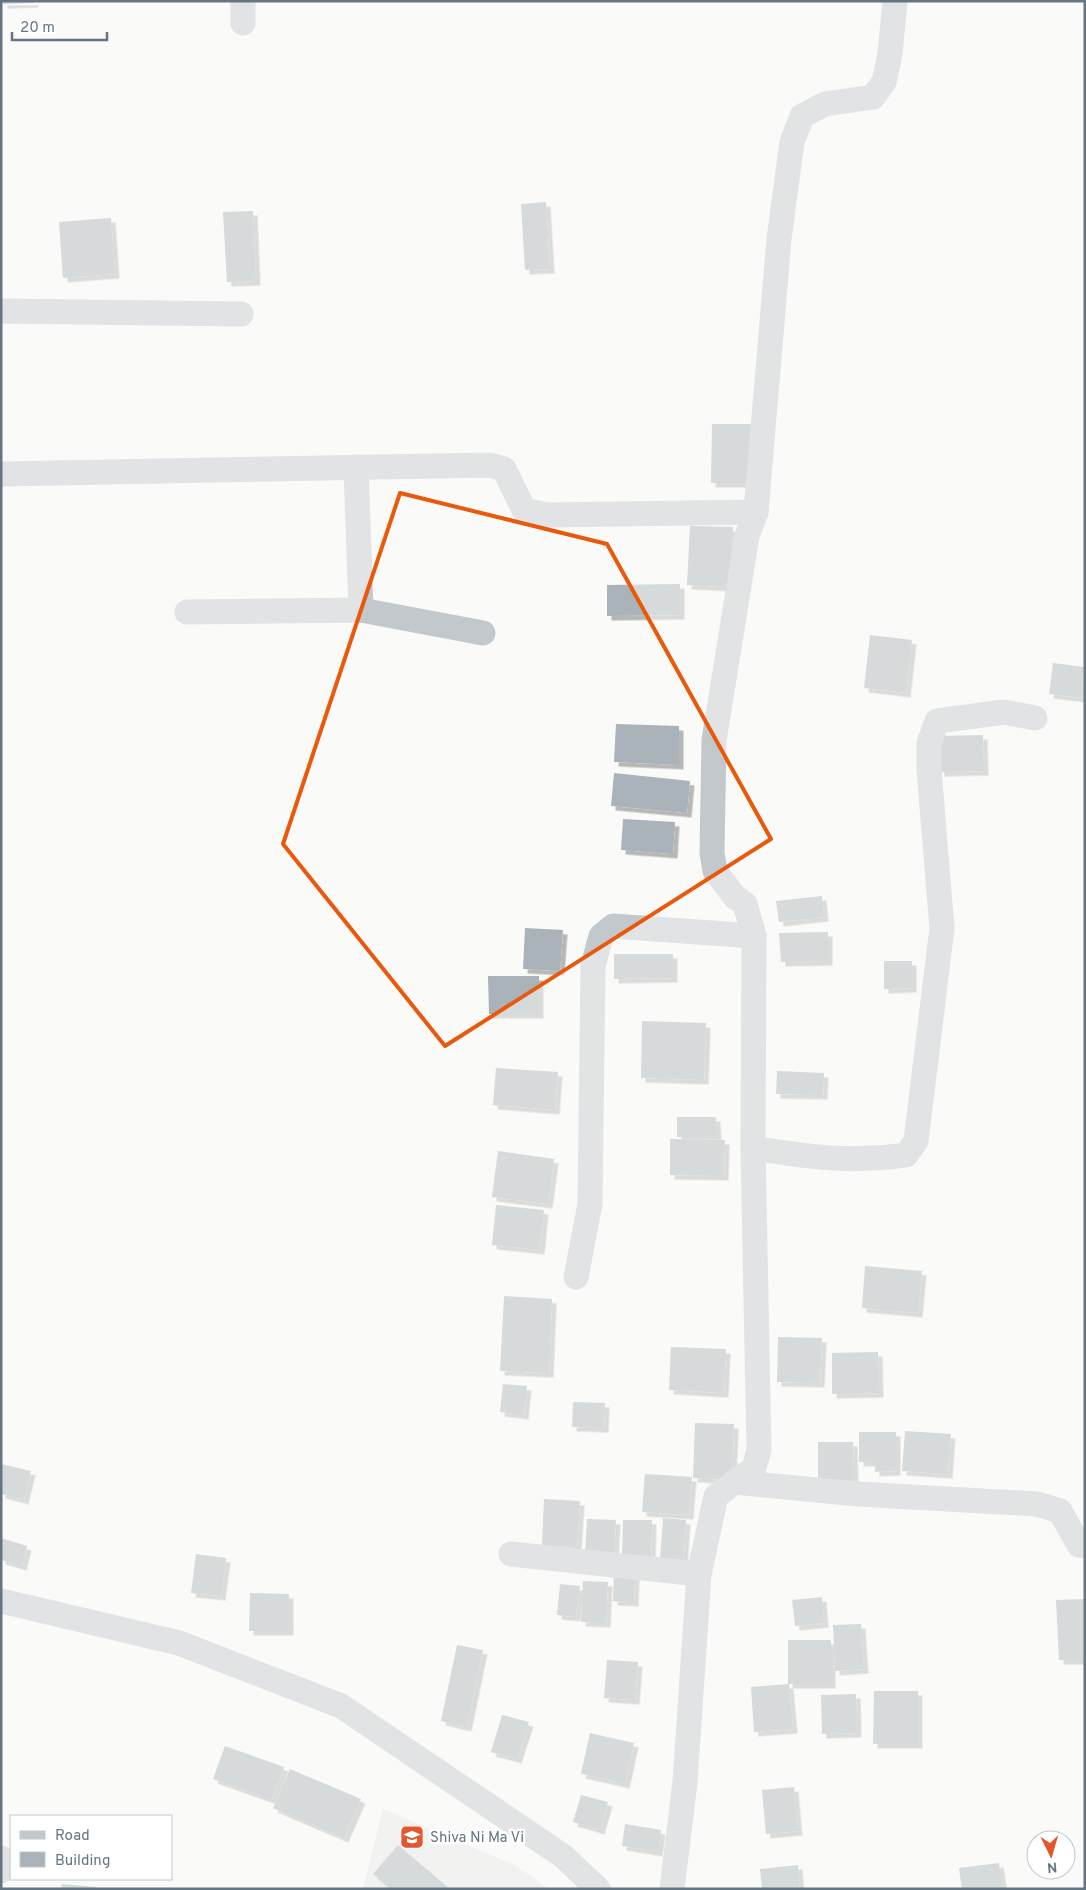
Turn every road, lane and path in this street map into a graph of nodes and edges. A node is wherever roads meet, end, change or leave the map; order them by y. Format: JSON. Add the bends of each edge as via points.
{"nodes":[{"id":1,"x":895,"y":1,"type":"edge"},
{"id":2,"x":1,"y":311,"type":"edge"},
{"id":3,"x":241,"y":314,"type":"dead end"},
{"id":4,"x":356,"y":467,"type":"junction"},
{"id":5,"x":1,"y":474,"type":"edge"},
{"id":6,"x":756,"y":512,"type":"junction"},
{"id":7,"x":361,"y":610,"type":"junction"},
{"id":8,"x":187,"y":612,"type":"dead end"},
{"id":9,"x":483,"y":633,"type":"dead end"},
{"id":10,"x":1036,"y":718,"type":"dead end"},
{"id":11,"x":754,"y":936,"type":"junction"},
{"id":12,"x":753,"y":1148,"type":"junction"},
{"id":13,"x":576,"y":1277,"type":"dead end"},
{"id":14,"x":734,"y":1482,"type":"junction"},
{"id":15,"x":1085,"y":1546,"type":"edge"},
{"id":16,"x":511,"y":1554,"type":"dead end"},
{"id":17,"x":699,"y":1574,"type":"junction"},
{"id":18,"x":1,"y":1601,"type":"edge"},
{"id":19,"x":1,"y":1858,"type":"edge"},
{"id":20,"x":1,"y":1871,"type":"edge"},
{"id":21,"x":598,"y":1889,"type":"edge"},
{"id":22,"x":672,"y":1889,"type":"edge"}],
"edges":[{"from":1,"to":6,"type":"street","via":[[884,82],[873,96],[825,104],[802,116],[792,142],[779,238]]},
{"from":2,"to":3,"type":"street"},
{"from":4,"to":5,"type":"street"},
{"from":4,"to":6,"type":"street","via":[[490,465],[504,469],[524,510],[547,515]]},
{"from":4,"to":7,"type":"street"},
{"from":6,"to":11,"type":"street","via":[[747,536],[714,740],[712,854],[716,871],[735,897],[745,904]]},
{"from":7,"to":8,"type":"street"},
{"from":7,"to":9,"type":"street"},
{"from":10,"to":12,"type":"street","via":[[1004,712],[937,721],[929,743],[942,928],[916,1142],[906,1155],[870,1160],[822,1159]]},
{"from":11,"to":12,"type":"street"},
{"from":11,"to":13,"type":"street","via":[[613,926],[601,936],[593,966],[590,1204]]},
{"from":12,"to":14,"type":"street","via":[[759,1450],[754,1468]]},
{"from":14,"to":15,"type":"street","via":[[858,1494],[1037,1504],[1060,1511],[1079,1544]]},
{"from":14,"to":17,"type":"street","via":[[716,1496]]},
{"from":16,"to":17,"type":"street"},
{"from":17,"to":22,"type":"street","via":[[685,1782]]},
{"from":18,"to":21,"type":"street","via":[[179,1643],[340,1706],[563,1856]]},
{"from":19,"to":20,"type":"street"}]}
